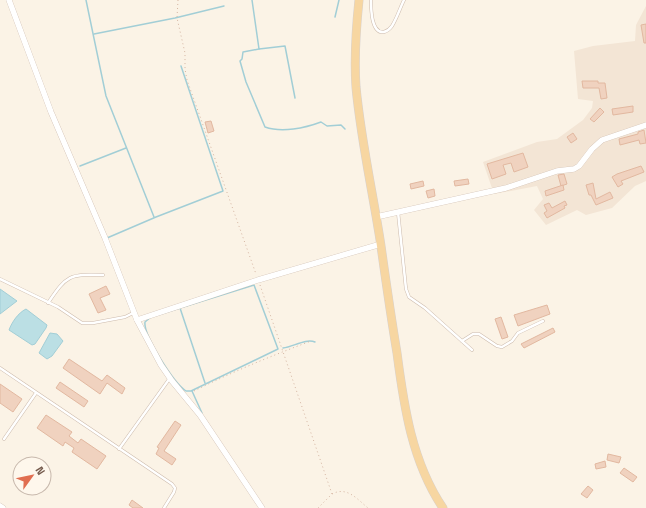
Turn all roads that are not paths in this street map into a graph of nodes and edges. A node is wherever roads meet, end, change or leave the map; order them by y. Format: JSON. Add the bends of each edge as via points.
{"nodes":[{"id":1,"x":9,"y":0,"type":"edge"},
{"id":2,"x":358,"y":0,"type":"edge"},
{"id":3,"x":371,"y":0,"type":"edge"},
{"id":4,"x":404,"y":0,"type":"edge"},
{"id":5,"x":646,"y":125,"type":"edge"},
{"id":6,"x":398,"y":212,"type":"junction"},
{"id":7,"x":376,"y":217,"type":"junction"},
{"id":8,"x":381,"y":244,"type":"junction"},
{"id":9,"x":103,"y":275,"type":"dead end"},
{"id":10,"x":0,"y":279,"type":"edge"},
{"id":11,"x":48,"y":303,"type":"junction"},
{"id":12,"x":134,"y":313,"type":"junction"},
{"id":13,"x":137,"y":320,"type":"junction"},
{"id":14,"x":543,"y":321,"type":"dead end"},
{"id":15,"x":462,"y":341,"type":"junction"},
{"id":16,"x":472,"y":350,"type":"dead end"},
{"id":17,"x":0,"y":368,"type":"edge"},
{"id":18,"x":170,"y":378,"type":"junction"},
{"id":19,"x":36,"y":393,"type":"junction"},
{"id":20,"x":4,"y":439,"type":"dead end"},
{"id":21,"x":119,"y":448,"type":"junction"},
{"id":22,"x":0,"y":506,"type":"edge"},
{"id":23,"x":3,"y":508,"type":"edge"},
{"id":24,"x":164,"y":508,"type":"edge"},
{"id":25,"x":262,"y":508,"type":"edge"},
{"id":26,"x":443,"y":508,"type":"edge"}],
"edges":[{"from":1,"to":12,"type":"street","via":[[51,112]]},
{"from":2,"to":7,"type":"main road","via":[[356,88]]},
{"from":3,"to":4,"type":"lane","via":[[374,25],[381,32],[391,27]]},
{"from":5,"to":6,"type":"street","via":[[602,140],[574,169],[557,171],[506,188]]},
{"from":6,"to":7,"type":"street"},
{"from":6,"to":15,"type":"lane","via":[[409,297]]},
{"from":7,"to":8,"type":"main road"},
{"from":8,"to":13,"type":"street","via":[[258,280]]},
{"from":8,"to":26,"type":"main road","via":[[404,409],[423,472]]},
{"from":9,"to":11,"type":"lane","via":[[74,275],[68,278],[59,286]]},
{"from":10,"to":11,"type":"lane"},
{"from":11,"to":12,"type":"lane","via":[[82,323],[119,318]]},
{"from":12,"to":13,"type":"street"},
{"from":13,"to":18,"type":"street"},
{"from":14,"to":15,"type":"lane","via":[[518,333],[512,341],[502,347],[479,334],[473,334]]},
{"from":15,"to":16,"type":"lane"},
{"from":17,"to":19,"type":"lane"},
{"from":18,"to":21,"type":"lane"},
{"from":18,"to":25,"type":"street","via":[[200,415]]},
{"from":19,"to":20,"type":"lane"},
{"from":19,"to":21,"type":"lane"},
{"from":21,"to":24,"type":"lane","via":[[172,484],[174,492]]},
{"from":22,"to":23,"type":"street"}]}
